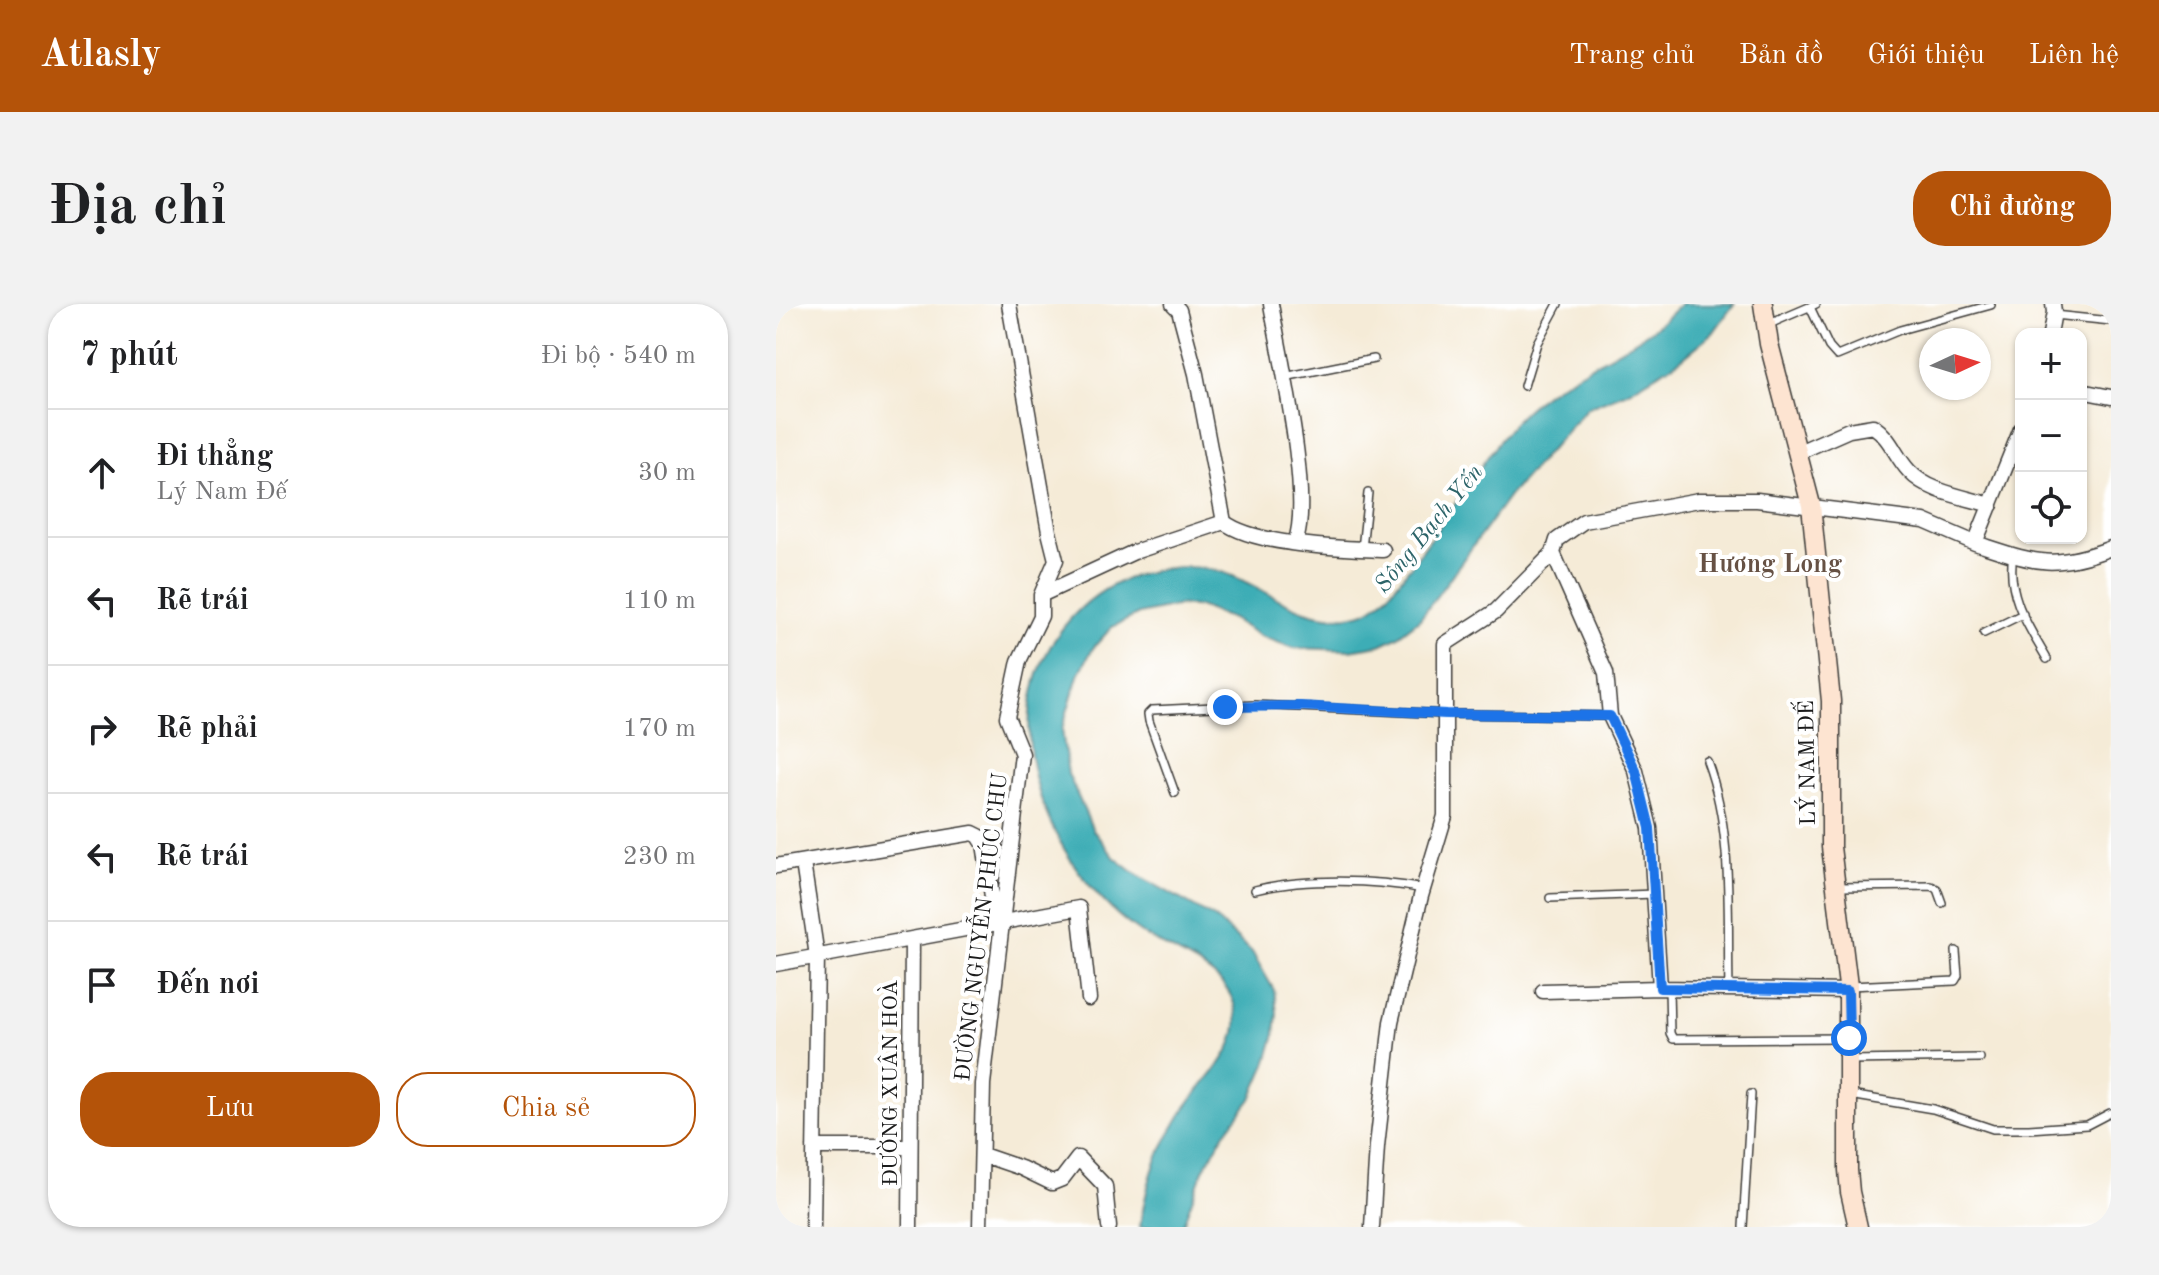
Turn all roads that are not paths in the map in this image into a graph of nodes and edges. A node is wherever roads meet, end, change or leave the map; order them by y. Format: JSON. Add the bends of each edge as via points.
{"nodes":[{"id":1,"x":1009,"y":304,"type":"edge"},
{"id":2,"x":1173,"y":304,"type":"edge"},
{"id":3,"x":1271,"y":304,"type":"edge"},
{"id":4,"x":1558,"y":304,"type":"edge"},
{"id":5,"x":1763,"y":304,"type":"edge"},
{"id":6,"x":1813,"y":305,"type":"edge"},
{"id":7,"x":1991,"y":305,"type":"edge"},
{"id":8,"x":2053,"y":310,"type":"edge"},
{"id":9,"x":2111,"y":321,"type":"edge"},
{"id":10,"x":1765,"y":326,"type":"junction"},
{"id":11,"x":1374,"y":359,"type":"dead end"},
{"id":12,"x":1284,"y":377,"type":"junction"},
{"id":13,"x":1524,"y":386,"type":"dead end"},
{"id":14,"x":2087,"y":392,"type":"edge"},
{"id":15,"x":2111,"y":397,"type":"edge"},
{"id":16,"x":2015,"y":444,"type":"edge"},
{"id":17,"x":1799,"y":452,"type":"junction"},
{"id":18,"x":1368,"y":493,"type":"dead end"},
{"id":19,"x":1811,"y":505,"type":"junction"},
{"id":20,"x":1991,"y":505,"type":"junction"},
{"id":21,"x":1224,"y":522,"type":"junction"},
{"id":22,"x":1295,"y":543,"type":"junction"},
{"id":23,"x":1975,"y":543,"type":"junction"},
{"id":24,"x":2111,"y":548,"type":"edge"},
{"id":25,"x":1362,"y":549,"type":"junction"},
{"id":26,"x":1383,"y":550,"type":"dead end"},
{"id":27,"x":1553,"y":553,"type":"junction"},
{"id":28,"x":2013,"y":555,"type":"junction"},
{"id":29,"x":1041,"y":595,"type":"junction"},
{"id":30,"x":2023,"y":614,"type":"junction"},
{"id":31,"x":1984,"y":633,"type":"dead end"},
{"id":32,"x":2047,"y":659,"type":"dead end"},
{"id":33,"x":1446,"y":714,"type":"junction"},
{"id":34,"x":1610,"y":716,"type":"junction"},
{"id":35,"x":1707,"y":761,"type":"dead end"},
{"id":36,"x":1175,"y":793,"type":"dead end"},
{"id":37,"x":803,"y":863,"type":"junction"},
{"id":38,"x":776,"y":866,"type":"edge"},
{"id":39,"x":1836,"y":887,"type":"junction"},
{"id":40,"x":1423,"y":889,"type":"junction"},
{"id":41,"x":1255,"y":890,"type":"dead end"},
{"id":42,"x":1654,"y":894,"type":"junction"},
{"id":43,"x":1550,"y":898,"type":"dead end"},
{"id":44,"x":1942,"y":903,"type":"dead end"},
{"id":45,"x":998,"y":923,"type":"junction"},
{"id":46,"x":912,"y":939,"type":"junction"},
{"id":47,"x":1956,"y":951,"type":"dead end"},
{"id":48,"x":817,"y":956,"type":"junction"},
{"id":49,"x":776,"y":964,"type":"edge"},
{"id":50,"x":1665,"y":988,"type":"junction"},
{"id":51,"x":1848,"y":988,"type":"junction"},
{"id":52,"x":1729,"y":989,"type":"junction"},
{"id":53,"x":1543,"y":991,"type":"dead end"},
{"id":54,"x":1089,"y":999,"type":"dead end"},
{"id":55,"x":1849,"y":1038,"type":"junction"},
{"id":56,"x":1980,"y":1058,"type":"dead end"},
{"id":57,"x":1848,"y":1061,"type":"junction"},
{"id":58,"x":1751,"y":1094,"type":"dead end"},
{"id":59,"x":1848,"y":1095,"type":"junction"},
{"id":60,"x":2110,"y":1113,"type":"edge"},
{"id":61,"x":814,"y":1147,"type":"junction"},
{"id":62,"x":910,"y":1147,"type":"junction"},
{"id":63,"x":983,"y":1155,"type":"junction"},
{"id":64,"x":813,"y":1227,"type":"edge"},
{"id":65,"x":910,"y":1227,"type":"edge"},
{"id":66,"x":980,"y":1227,"type":"edge"},
{"id":67,"x":1109,"y":1227,"type":"edge"},
{"id":68,"x":1372,"y":1227,"type":"edge"},
{"id":69,"x":1743,"y":1227,"type":"edge"},
{"id":70,"x":1858,"y":1227,"type":"edge"}],
"edges":[{"from":1,"to":29,"type":"street","name":"ĐƯỜNG NGUYỄN PHÚC CHU","via":[[1056,560]]},
{"from":2,"to":21,"type":"street","via":[[1196,374]]},
{"from":3,"to":12,"type":"street"},
{"from":4,"to":13,"type":"lane","via":[[1537,343]]},
{"from":5,"to":10,"type":"street","name":"LÝ NAM ĐẾ"},
{"from":6,"to":7,"type":"lane","via":[[1837,356],[1900,330]]},
{"from":6,"to":10,"type":"lane"},
{"from":8,"to":9,"type":"lane"},
{"from":10,"to":17,"type":"street","name":"LÝ NAM ĐẾ"},
{"from":11,"to":12,"type":"lane"},
{"from":12,"to":22,"type":"street","via":[[1299,478],[1301,517]]},
{"from":14,"to":15,"type":"street"},
{"from":16,"to":20,"type":"street"},
{"from":17,"to":19,"type":"street","name":"LÝ NAM ĐẾ"},
{"from":17,"to":20,"type":"street","via":[[1849,430],[1873,426],[1920,481]]},
{"from":18,"to":25,"type":"lane"},
{"from":19,"to":23,"type":"street","via":[[1924,521]]},
{"from":19,"to":27,"type":"street","via":[[1705,500],[1625,514],[1577,524],[1557,540]]},
{"from":19,"to":39,"type":"street","name":"LÝ NAM ĐẾ","via":[[1831,701]]},
{"from":20,"to":23,"type":"street"},
{"from":21,"to":22,"type":"street","via":[[1251,535]]},
{"from":21,"to":29,"type":"street","via":[[1134,552]]},
{"from":22,"to":25,"type":"street"},
{"from":23,"to":28,"type":"street"},
{"from":24,"to":28,"type":"street","via":[[2053,563]]},
{"from":25,"to":26,"type":"street"},
{"from":27,"to":33,"type":"street","via":[[1496,611],[1445,644]]},
{"from":27,"to":34,"type":"street","via":[[1606,673]]},
{"from":28,"to":30,"type":"lane","via":[[2012,584]]},
{"from":29,"to":45,"type":"street","name":"ĐƯỜNG NGUYỄN PHÚC CHU","via":[[1041,616],[1019,661],[1007,717],[1022,754]]},
{"from":30,"to":31,"type":"lane"},
{"from":30,"to":32,"type":"lane"},
{"from":33,"to":34,"type":"lane"},
{"from":33,"to":36,"type":"lane","via":[[1255,705],[1152,710],[1149,721]]},
{"from":33,"to":40,"type":"street","via":[[1445,816]]},
{"from":34,"to":42,"type":"street","via":[[1643,799]]},
{"from":35,"to":52,"type":"lane","via":[[1726,832]]},
{"from":37,"to":38,"type":"street"},
{"from":37,"to":45,"type":"street","via":[[973,833],[984,844]]},
{"from":37,"to":48,"type":"street"},
{"from":39,"to":44,"type":"lane","via":[[1931,886]]},
{"from":39,"to":51,"type":"street","name":"LÝ NAM ĐẾ"},
{"from":40,"to":41,"type":"lane","via":[[1317,882]]},
{"from":40,"to":68,"type":"street","via":[[1391,1022]]},
{"from":42,"to":43,"type":"lane"},
{"from":42,"to":50,"type":"street"},
{"from":45,"to":46,"type":"street"},
{"from":45,"to":54,"type":"street","via":[[1079,908]]},
{"from":45,"to":63,"type":"street","name":"ĐƯỜNG NGUYỄN PHÚC CHU","via":[[983,1084]]},
{"from":46,"to":48,"type":"street"},
{"from":46,"to":62,"type":"street","name":"ĐƯỜNG XUÂN HOÀ"},
{"from":47,"to":51,"type":"lane","via":[[1955,981]]},
{"from":48,"to":49,"type":"street"},
{"from":48,"to":61,"type":"street"},
{"from":50,"to":52,"type":"street"},
{"from":50,"to":53,"type":"street"},
{"from":50,"to":55,"type":"lane","via":[[1673,1039]]},
{"from":51,"to":52,"type":"street"},
{"from":51,"to":55,"type":"street","name":"LÝ NAM ĐẾ"},
{"from":55,"to":57,"type":"street","name":"LÝ NAM ĐẾ"},
{"from":56,"to":57,"type":"lane"},
{"from":57,"to":59,"type":"street","name":"LÝ NAM ĐẾ"},
{"from":58,"to":69,"type":"lane"},
{"from":59,"to":60,"type":"lane","via":[[1933,1109],[1993,1129],[2087,1125]]},
{"from":59,"to":70,"type":"street","name":"LÝ NAM ĐẾ","via":[[1850,1192]]},
{"from":61,"to":62,"type":"street"},
{"from":61,"to":64,"type":"street"},
{"from":62,"to":65,"type":"street","name":"ĐƯỜNG XUÂN HOÀ"},
{"from":63,"to":66,"type":"street","name":"ĐƯỜNG NGUYỄN PHÚC CHU"},
{"from":63,"to":67,"type":"street","via":[[1052,1183],[1062,1179],[1078,1158],[1105,1186]]}]}
